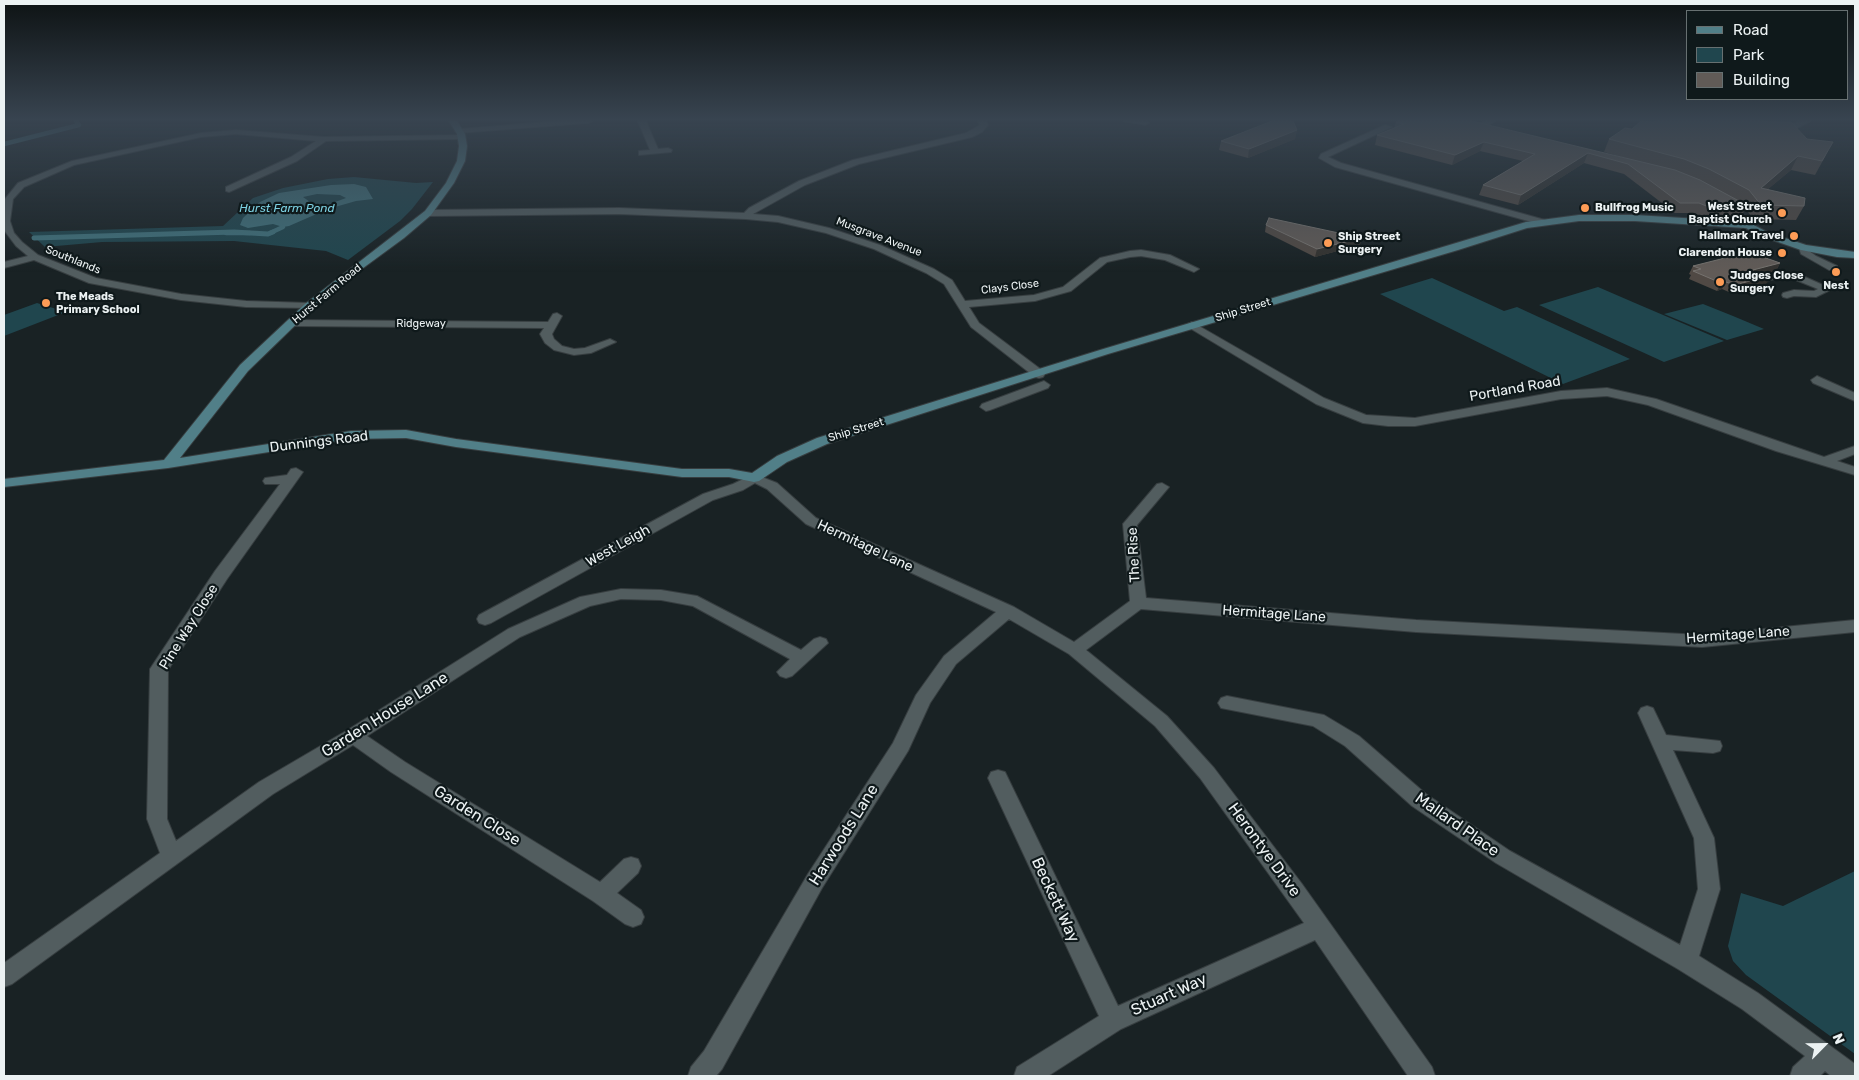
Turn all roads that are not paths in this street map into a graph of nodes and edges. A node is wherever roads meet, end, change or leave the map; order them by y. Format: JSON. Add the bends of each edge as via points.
{"nodes":[{"id":1,"x":49,"y":171,"type":"edge"},
{"id":2,"x":266,"y":171,"type":"edge"},
{"id":3,"x":455,"y":171,"type":"edge"},
{"id":4,"x":832,"y":171,"type":"edge"},
{"id":5,"x":1361,"y":171,"type":"edge"},
{"id":6,"x":229,"y":189,"type":"dead end"},
{"id":7,"x":428,"y":213,"type":"junction"},
{"id":8,"x":1743,"y":213,"type":"edge"},
{"id":9,"x":746,"y":216,"type":"junction"},
{"id":10,"x":1542,"y":222,"type":"junction"},
{"id":11,"x":1748,"y":225,"type":"junction"},
{"id":12,"x":1804,"y":248,"type":"junction"},
{"id":13,"x":1855,"y":255,"type":"edge"},
{"id":14,"x":35,"y":257,"type":"junction"},
{"id":15,"x":4,"y":266,"type":"edge"},
{"id":16,"x":1194,"y":270,"type":"dead end"},
{"id":17,"x":1797,"y":276,"type":"junction"},
{"id":18,"x":1753,"y":281,"type":"edge"},
{"id":19,"x":1787,"y":295,"type":"dead end"},
{"id":20,"x":963,"y":304,"type":"junction"},
{"id":21,"x":309,"y":306,"type":"junction"},
{"id":22,"x":292,"y":323,"type":"junction"},
{"id":23,"x":1192,"y":325,"type":"junction"},
{"id":24,"x":610,"y":342,"type":"dead end"},
{"id":25,"x":1042,"y":379,"type":"junction"},
{"id":26,"x":1817,"y":380,"type":"dead end"},
{"id":27,"x":1002,"y":385,"type":"junction"},
{"id":28,"x":1016,"y":395,"type":"junction"},
{"id":29,"x":1855,"y":397,"type":"edge"},
{"id":30,"x":986,"y":406,"type":"dead end"},
{"id":31,"x":1855,"y":450,"type":"edge"},
{"id":32,"x":1824,"y":461,"type":"junction"},
{"id":33,"x":168,"y":464,"type":"junction"},
{"id":34,"x":1855,"y":471,"type":"edge"},
{"id":35,"x":754,"y":478,"type":"junction"},
{"id":36,"x":270,"y":480,"type":"dead end"},
{"id":37,"x":4,"y":482,"type":"edge"},
{"id":38,"x":1162,"y":487,"type":"dead end"},
{"id":39,"x":1138,"y":603,"type":"junction"},
{"id":40,"x":1008,"y":611,"type":"junction"},
{"id":41,"x":485,"y":619,"type":"dead end"},
{"id":42,"x":1855,"y":626,"type":"edge"},
{"id":43,"x":820,"y":644,"type":"dead end"},
{"id":44,"x":1074,"y":650,"type":"junction"},
{"id":45,"x":802,"y":658,"type":"junction"},
{"id":46,"x":786,"y":672,"type":"dead end"},
{"id":47,"x":1226,"y":703,"type":"dead end"},
{"id":48,"x":1647,"y":713,"type":"dead end"},
{"id":49,"x":354,"y":736,"type":"junction"},
{"id":50,"x":1662,"y":742,"type":"junction"},
{"id":51,"x":1713,"y":746,"type":"dead end"},
{"id":52,"x":998,"y":778,"type":"dead end"},
{"id":53,"x":171,"y":855,"type":"junction"},
{"id":54,"x":631,"y":866,"type":"dead end"},
{"id":55,"x":601,"y":894,"type":"junction"},
{"id":56,"x":633,"y":917,"type":"dead end"},
{"id":57,"x":1319,"y":927,"type":"junction"},
{"id":58,"x":1686,"y":961,"type":"junction"},
{"id":59,"x":4,"y":976,"type":"edge"},
{"id":60,"x":1113,"y":1021,"type":"junction"},
{"id":61,"x":1823,"y":1056,"type":"junction"},
{"id":62,"x":700,"y":1076,"type":"edge"},
{"id":63,"x":1026,"y":1076,"type":"edge"},
{"id":64,"x":1423,"y":1076,"type":"edge"},
{"id":65,"x":1802,"y":1076,"type":"edge"},
{"id":66,"x":1851,"y":1076,"type":"edge"}],
"edges":[{"from":1,"to":14,"type":"street","name":"Southlands","via":[[12,192],[6,207],[5,221],[10,234]]},
{"from":2,"to":6,"type":"street"},
{"from":3,"to":7,"type":"street","name":"Hurst Farm Road"},
{"from":4,"to":9,"type":"street","via":[[802,183]]},
{"from":5,"to":10,"type":"street"},
{"from":7,"to":9,"type":"street","name":"Musgrave Avenue","via":[[619,211]]},
{"from":7,"to":21,"type":"street","name":"Hurst Farm Road"},
{"from":8,"to":11,"type":"street"},
{"from":9,"to":20,"type":"street","name":"Musgrave Avenue","via":[[778,219],[829,231],[877,247],[942,278]]},
{"from":10,"to":11,"type":"street","name":"Ship Street","via":[[1635,218]]},
{"from":10,"to":23,"type":"street","name":"Ship Street"},
{"from":11,"to":12,"type":"street"},
{"from":12,"to":13,"type":"street"},
{"from":12,"to":17,"type":"street","via":[[1804,252],[1833,268]]},
{"from":14,"to":15,"type":"street"},
{"from":14,"to":21,"type":"street","name":"Southlands","via":[[93,281],[181,297]]},
{"from":16,"to":20,"type":"street","name":"Clays Close","via":[[1167,257],[1130,254],[1104,260],[1067,289],[1035,298]]},
{"from":17,"to":18,"type":"street","via":[[1779,275]]},
{"from":17,"to":19,"type":"street","via":[[1827,289],[1816,294]]},
{"from":20,"to":25,"type":"street","name":"Musgrave Avenue","via":[[975,326]]},
{"from":21,"to":22,"type":"street","name":"Hurst Farm Road"},
{"from":22,"to":24,"type":"street","name":"Ridgeway","via":[[554,320],[546,334],[558,348],[588,351]]},
{"from":22,"to":33,"type":"street","name":"Hurst Farm Road","via":[[244,368]]},
{"from":23,"to":25,"type":"street","name":"Ship Street"},
{"from":23,"to":32,"type":"street","name":"Portland Road","via":[[1320,401],[1363,419],[1415,422],[1561,395],[1607,392],[1652,402]]},
{"from":25,"to":27,"type":"street","name":"Ship Street"},
{"from":25,"to":28,"type":"street"},
{"from":26,"to":29,"type":"street"},
{"from":27,"to":28,"type":"street"},
{"from":27,"to":35,"type":"street","name":"Ship Street","via":[[822,441],[782,459]]},
{"from":28,"to":30,"type":"street"},
{"from":31,"to":32,"type":"street"},
{"from":32,"to":34,"type":"street","name":"Portland Road"},
{"from":33,"to":35,"type":"street","name":"Dunnings Road","via":[[351,435],[406,434],[682,473],[729,473]]},
{"from":33,"to":37,"type":"street","name":"Dunnings Road"},
{"from":35,"to":40,"type":"street","name":"Hermitage Lane","via":[[772,486],[811,521]]},
{"from":35,"to":41,"type":"street","name":"West Leigh","via":[[708,497]]},
{"from":36,"to":53,"type":"street","name":"Pine Way Close","via":[[293,476],[221,575],[159,669],[157,819]]},
{"from":38,"to":39,"type":"street","name":"The Rise","via":[[1130,524]]},
{"from":39,"to":42,"type":"street","name":"Hermitage Lane","via":[[1416,626],[1702,641]]},
{"from":39,"to":44,"type":"street"},
{"from":40,"to":44,"type":"street","name":"Hermitage Lane"},
{"from":40,"to":62,"type":"street","name":"Harwoods Lane","via":[[950,660],[922,700],[901,746],[815,881],[713,1060]]},
{"from":43,"to":45,"type":"street"},
{"from":44,"to":57,"type":"street","name":"Herontye Drive","via":[[1161,721],[1207,773]]},
{"from":45,"to":46,"type":"street"},
{"from":45,"to":49,"type":"street","name":"Garden House Lane","via":[[697,601],[661,595],[621,594],[586,601],[514,634]]},
{"from":47,"to":58,"type":"street","name":"Mallard Place","via":[[1318,720],[1352,742],[1419,800],[1503,857]]},
{"from":48,"to":50,"type":"street"},
{"from":49,"to":53,"type":"street","name":"Garden House Lane","via":[[266,788]]},
{"from":49,"to":55,"type":"street","name":"Garden Close"},
{"from":50,"to":51,"type":"street"},
{"from":50,"to":58,"type":"street","via":[[1704,838],[1709,889]]},
{"from":52,"to":60,"type":"street","name":"Beckett Way"},
{"from":53,"to":59,"type":"street","name":"Garden House Lane"},
{"from":54,"to":55,"type":"street"},
{"from":55,"to":56,"type":"street","name":"Garden Close"},
{"from":57,"to":60,"type":"street","name":"Stuart Way"},
{"from":57,"to":64,"type":"street","name":"Herontye Drive"},
{"from":58,"to":61,"type":"street","name":"Mallard Place","via":[[1750,1001]]},
{"from":60,"to":63,"type":"street","name":"Stuart Way"},
{"from":61,"to":65,"type":"street"},
{"from":61,"to":66,"type":"street","name":"Mallard Place"}]}
